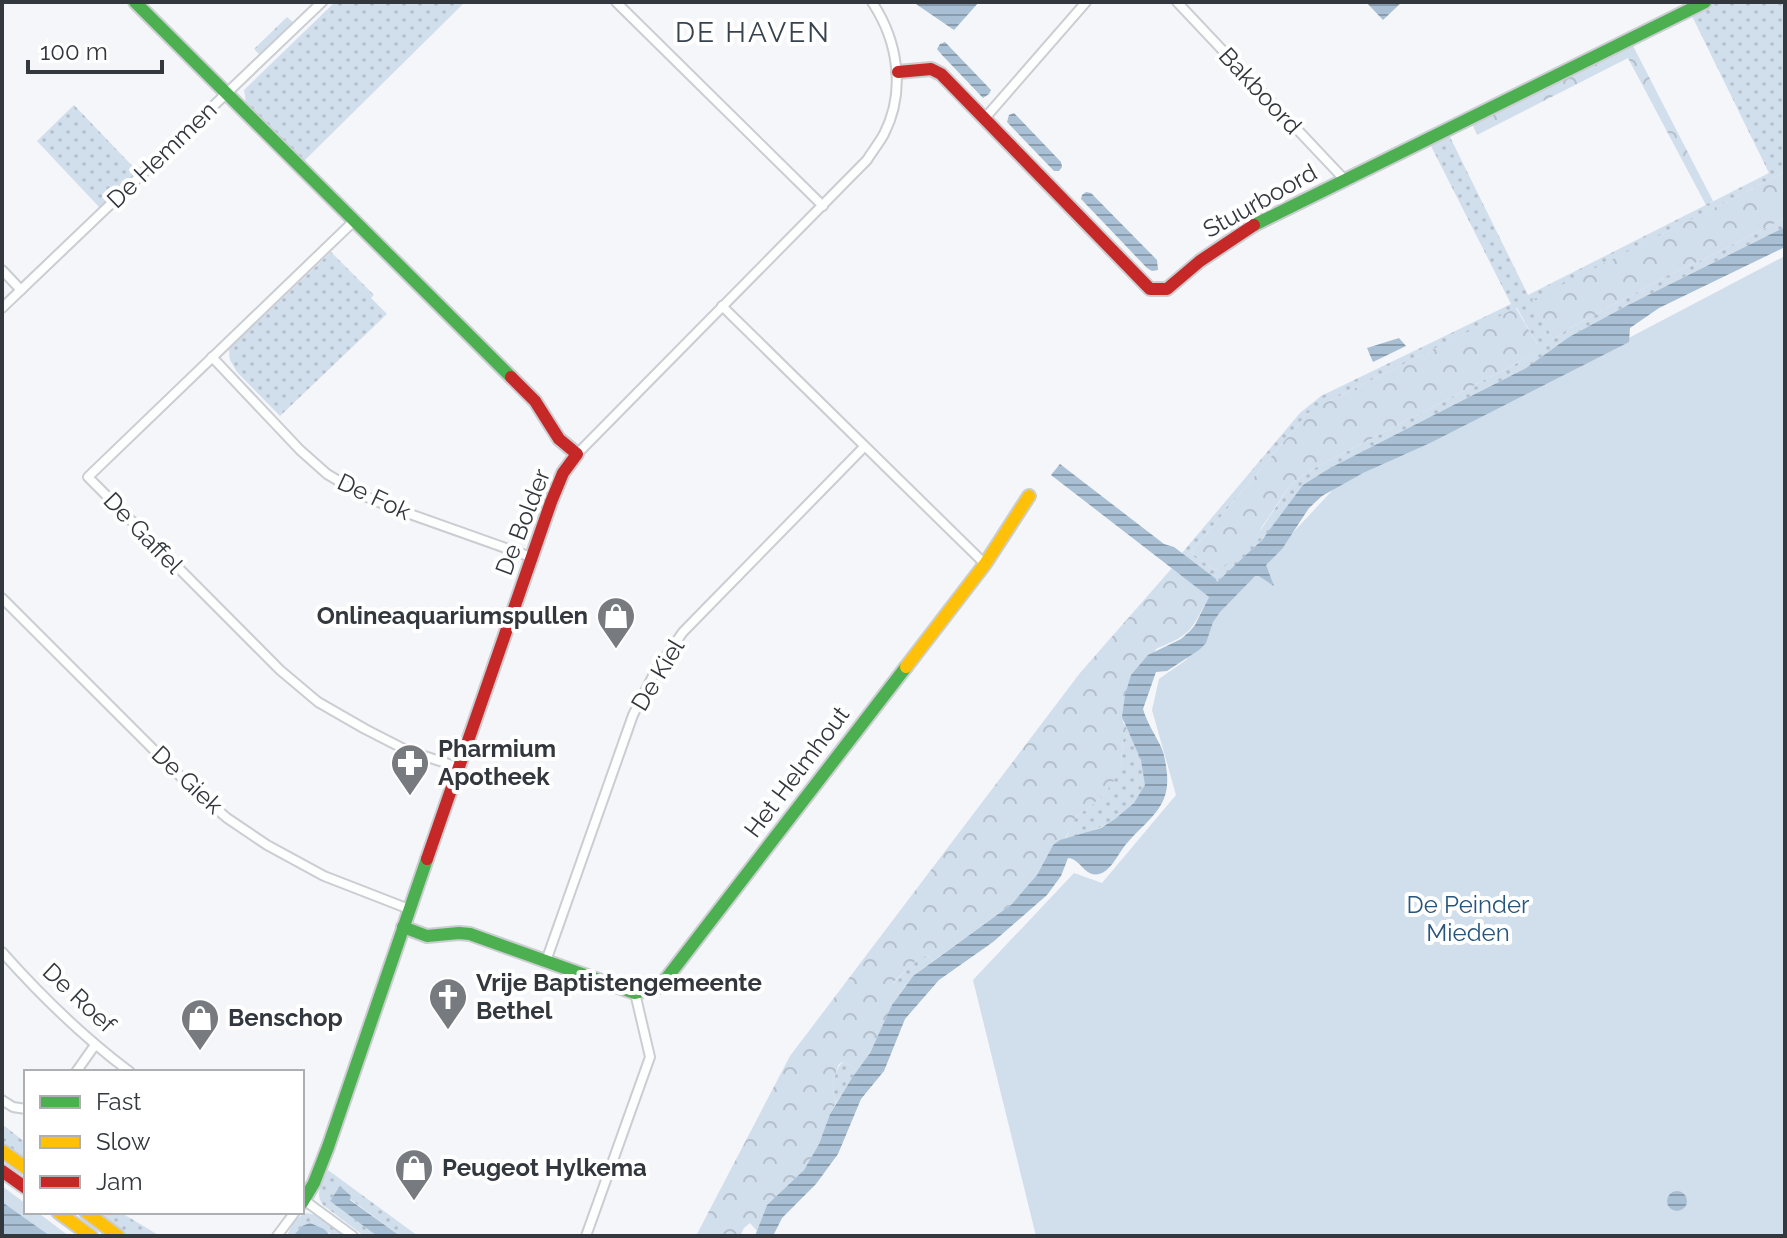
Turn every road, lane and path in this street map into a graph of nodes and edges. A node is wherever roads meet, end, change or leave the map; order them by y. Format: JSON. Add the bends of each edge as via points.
{"nodes":[{"id":1,"x":135,"y":2,"type":"edge"},
{"id":2,"x":322,"y":2,"type":"edge"},
{"id":3,"x":616,"y":2,"type":"edge"},
{"id":4,"x":872,"y":2,"type":"edge"},
{"id":5,"x":1086,"y":2,"type":"edge"},
{"id":6,"x":1177,"y":2,"type":"edge"},
{"id":7,"x":1705,"y":2,"type":"edge"},
{"id":8,"x":898,"y":72,"type":"junction"},
{"id":9,"x":226,"y":93,"type":"junction"},
{"id":10,"x":985,"y":118,"type":"junction"},
{"id":11,"x":1344,"y":179,"type":"junction"},
{"id":12,"x":823,"y":206,"type":"junction"},
{"id":13,"x":354,"y":221,"type":"junction"},
{"id":14,"x":2,"y":270,"type":"edge"},
{"id":15,"x":21,"y":290,"type":"junction"},
{"id":16,"x":722,"y":306,"type":"junction"},
{"id":17,"x":2,"y":308,"type":"edge"},
{"id":18,"x":212,"y":357,"type":"junction"},
{"id":19,"x":864,"y":447,"type":"junction"},
{"id":20,"x":577,"y":454,"type":"junction"},
{"id":21,"x":1029,"y":496,"type":"dead end"},
{"id":22,"x":531,"y":557,"type":"junction"},
{"id":23,"x":985,"y":564,"type":"junction"},
{"id":24,"x":2,"y":598,"type":"edge"},
{"id":25,"x":458,"y":767,"type":"junction"},
{"id":26,"x":409,"y":909,"type":"junction"},
{"id":27,"x":403,"y":927,"type":"junction"},
{"id":28,"x":2,"y":952,"type":"edge"},
{"id":29,"x":546,"y":961,"type":"junction"},
{"id":30,"x":635,"y":993,"type":"junction"},
{"id":31,"x":95,"y":1045,"type":"junction"},
{"id":32,"x":77,"y":1070,"type":"edge"},
{"id":33,"x":127,"y":1070,"type":"edge"},
{"id":34,"x":2,"y":1100,"type":"edge"},
{"id":35,"x":24,"y":1109,"type":"edge"},
{"id":36,"x":2,"y":1151,"type":"edge"},
{"id":37,"x":24,"y":1167,"type":"edge"},
{"id":38,"x":2,"y":1171,"type":"edge"},
{"id":39,"x":24,"y":1187,"type":"edge"},
{"id":40,"x":304,"y":1199,"type":"edge"},
{"id":41,"x":304,"y":1202,"type":"edge"},
{"id":42,"x":61,"y":1214,"type":"edge"},
{"id":43,"x":89,"y":1214,"type":"edge"},
{"id":44,"x":294,"y":1214,"type":"edge"},
{"id":45,"x":91,"y":1236,"type":"edge"},
{"id":46,"x":118,"y":1236,"type":"edge"},
{"id":47,"x":277,"y":1236,"type":"edge"},
{"id":48,"x":353,"y":1236,"type":"edge"},
{"id":49,"x":586,"y":1236,"type":"edge"}],
"edges":[{"from":1,"to":9,"type":"street","name":"De Bolder"},
{"from":2,"to":9,"type":"street","name":"De Hemmen"},
{"from":3,"to":12,"type":"street"},
{"from":4,"to":8,"type":"street","via":[[893,45]]},
{"from":5,"to":10,"type":"street"},
{"from":6,"to":11,"type":"street","name":"Bakboord"},
{"from":7,"to":11,"type":"street","name":"Stuurboord"},
{"from":8,"to":10,"type":"street","name":"Stuurboord","via":[[931,69],[941,74]]},
{"from":8,"to":12,"type":"street","via":[[885,133]]},
{"from":9,"to":13,"type":"street","name":"De Bolder"},
{"from":9,"to":15,"type":"street","name":"De Hemmen"},
{"from":10,"to":11,"type":"street","name":"Stuurboord","via":[[1150,289],[1167,289],[1258,222]]},
{"from":12,"to":16,"type":"street"},
{"from":13,"to":18,"type":"street","name":"De Gaffel"},
{"from":13,"to":20,"type":"street","name":"De Bolder","via":[[535,401],[559,439]]},
{"from":14,"to":15,"type":"street"},
{"from":15,"to":17,"type":"street","name":"De Hemmen"},
{"from":16,"to":19,"type":"street"},
{"from":16,"to":20,"type":"street"},
{"from":18,"to":22,"type":"street","name":"De Fok","via":[[327,474],[393,508]]},
{"from":18,"to":25,"type":"street","name":"De Gaffel","via":[[88,477],[318,702],[406,750]]},
{"from":19,"to":23,"type":"street"},
{"from":19,"to":29,"type":"street","name":"De Kiel","via":[[683,632],[656,670],[633,715]]},
{"from":20,"to":22,"type":"street","name":"De Bolder","via":[[563,473]]},
{"from":21,"to":23,"type":"street","name":"Het Helmhout"},
{"from":22,"to":25,"type":"street","name":"De Bolder"},
{"from":23,"to":30,"type":"street","name":"Het Helmhout","via":[[666,979],[656,988]]},
{"from":24,"to":26,"type":"street","name":"De Giek","via":[[227,818],[324,876]]},
{"from":25,"to":26,"type":"street","name":"De Bolder"},
{"from":26,"to":27,"type":"street","name":"De Bolder"},
{"from":27,"to":29,"type":"street","via":[[427,936],[470,934]]},
{"from":27,"to":40,"type":"street","name":"De Bolder","via":[[328,1147]]},
{"from":28,"to":31,"type":"street","name":"De Roef"},
{"from":29,"to":30,"type":"street"},
{"from":30,"to":49,"type":"street","via":[[650,1057]]},
{"from":31,"to":32,"type":"street"},
{"from":31,"to":33,"type":"street","name":"De Roef"},
{"from":34,"to":35,"type":"street"},
{"from":36,"to":37,"type":"street"},
{"from":38,"to":39,"type":"street"},
{"from":41,"to":48,"type":"street"},
{"from":42,"to":45,"type":"street"},
{"from":43,"to":46,"type":"street"},
{"from":44,"to":47,"type":"street"}]}
